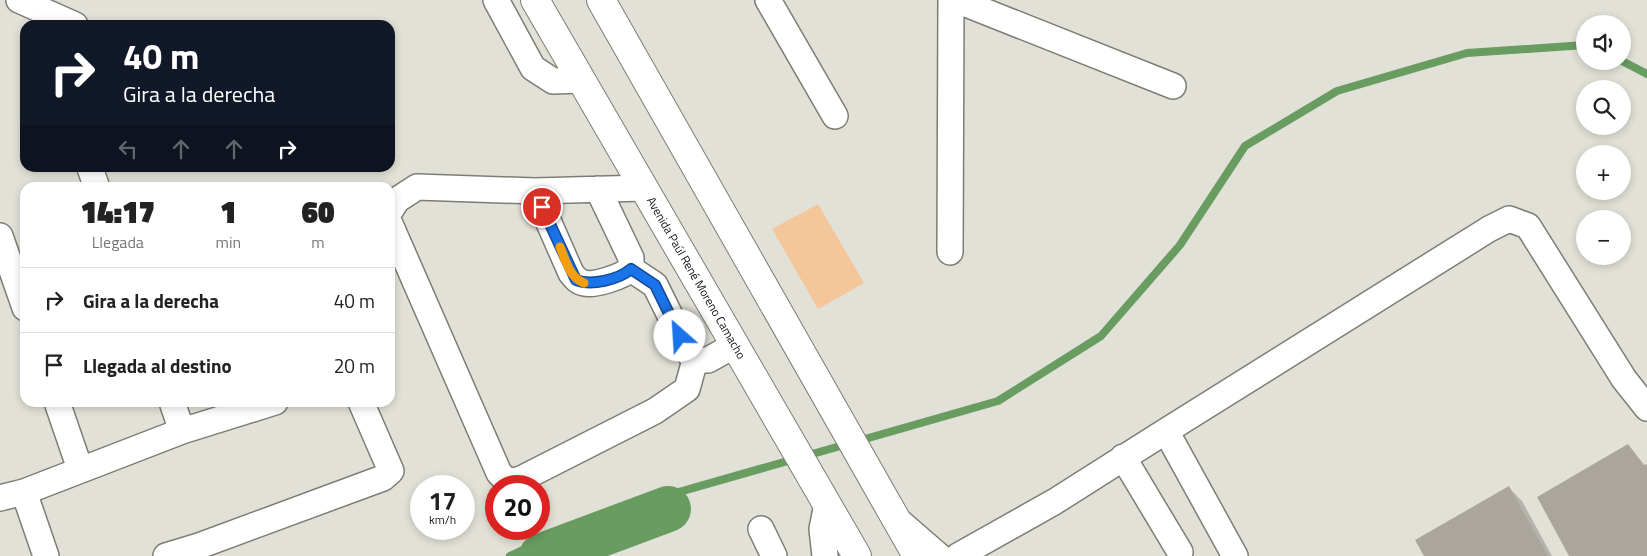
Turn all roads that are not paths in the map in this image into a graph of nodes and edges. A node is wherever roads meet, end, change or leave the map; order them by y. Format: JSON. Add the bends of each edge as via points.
{"nodes":[{"id":1,"x":20,"y":0,"type":"edge"},
{"id":2,"x":496,"y":0,"type":"edge"},
{"id":3,"x":535,"y":0,"type":"edge"},
{"id":4,"x":600,"y":0,"type":"edge"},
{"id":5,"x":768,"y":0,"type":"edge"},
{"id":6,"x":951,"y":0,"type":"edge"},
{"id":7,"x":956,"y":0,"type":"edge"},
{"id":8,"x":64,"y":20,"type":"edge"},
{"id":9,"x":581,"y":80,"type":"junction"},
{"id":10,"x":1173,"y":86,"type":"dead end"},
{"id":11,"x":835,"y":116,"type":"dead end"},
{"id":12,"x":644,"y":188,"type":"junction"},
{"id":13,"x":598,"y":189,"type":"junction"},
{"id":14,"x":535,"y":191,"type":"junction"},
{"id":15,"x":395,"y":202,"type":"edge"},
{"id":16,"x":395,"y":235,"type":"edge"},
{"id":17,"x":0,"y":236,"type":"edge"},
{"id":18,"x":950,"y":252,"type":"dead end"},
{"id":19,"x":631,"y":269,"type":"junction"},
{"id":20,"x":20,"y":294,"type":"edge"},
{"id":21,"x":735,"y":345,"type":"junction"},
{"id":22,"x":695,"y":360,"type":"junction"},
{"id":23,"x":59,"y":407,"type":"edge"},
{"id":24,"x":174,"y":407,"type":"edge"},
{"id":25,"x":363,"y":407,"type":"edge"},
{"id":26,"x":241,"y":408,"type":"edge"},
{"id":27,"x":1647,"y":408,"type":"edge"},
{"id":28,"x":182,"y":431,"type":"junction"},
{"id":29,"x":1166,"y":431,"type":"junction"},
{"id":30,"x":1123,"y":457,"type":"junction"},
{"id":31,"x":80,"y":469,"type":"junction"},
{"id":32,"x":12,"y":495,"type":"edge"},
{"id":33,"x":827,"y":504,"type":"junction"},
{"id":34,"x":896,"y":520,"type":"junction"},
{"id":35,"x":761,"y":529,"type":"dead end"},
{"id":36,"x":1180,"y":552,"type":"dead end"},
{"id":37,"x":46,"y":556,"type":"edge"},
{"id":38,"x":166,"y":556,"type":"edge"},
{"id":39,"x":774,"y":556,"type":"edge"},
{"id":40,"x":825,"y":556,"type":"edge"},
{"id":41,"x":857,"y":556,"type":"edge"},
{"id":42,"x":917,"y":556,"type":"edge"},
{"id":43,"x":939,"y":556,"type":"edge"},
{"id":44,"x":958,"y":556,"type":"edge"},
{"id":45,"x":1235,"y":556,"type":"edge"}],
"edges":[{"from":1,"to":8,"type":"street"},
{"from":2,"to":9,"type":"street","via":[[533,68],[553,80]]},
{"from":3,"to":9,"type":"main road","name":"Avenida Paúl René Moreno Camacho"},
{"from":4,"to":34,"type":"main road"},
{"from":5,"to":11,"type":"street"},
{"from":6,"to":18,"type":"street"},
{"from":7,"to":10,"type":"street"},
{"from":9,"to":12,"type":"main road","name":"Avenida Paúl René Moreno Camacho"},
{"from":12,"to":13,"type":"street"},
{"from":12,"to":21,"type":"main road","name":"Avenida Paúl René Moreno Camacho"},
{"from":13,"to":14,"type":"street"},
{"from":13,"to":19,"type":"street","via":[[631,258]]},
{"from":14,"to":15,"type":"street","via":[[417,187]]},
{"from":14,"to":19,"type":"street","via":[[576,280],[586,284],[623,276]]},
{"from":16,"to":22,"type":"street","via":[[499,473],[508,482],[521,479],[655,411],[687,388]]},
{"from":17,"to":20,"type":"street"},
{"from":19,"to":22,"type":"street","via":[[655,285]]},
{"from":21,"to":22,"type":"street","via":[[708,360]]},
{"from":21,"to":33,"type":"main road","name":"Avenida Paúl René Moreno Camacho"},
{"from":23,"to":31,"type":"street"},
{"from":24,"to":28,"type":"street"},
{"from":25,"to":38,"type":"street","via":[[390,471],[383,478]]},
{"from":26,"to":28,"type":"street"},
{"from":27,"to":29,"type":"street","via":[[1624,379],[1528,226],[1509,220],[1489,229]]},
{"from":28,"to":31,"type":"street"},
{"from":29,"to":30,"type":"street"},
{"from":29,"to":45,"type":"street"},
{"from":30,"to":36,"type":"street"},
{"from":30,"to":44,"type":"street","via":[[1054,502]]},
{"from":31,"to":32,"type":"street"},
{"from":32,"to":37,"type":"street"},
{"from":33,"to":40,"type":"street","via":[[822,529]]},
{"from":33,"to":41,"type":"main road","name":"Avenida Paúl René Moreno Camacho"},
{"from":34,"to":42,"type":"main road"},
{"from":34,"to":43,"type":"street"},
{"from":35,"to":39,"type":"street"}]}
